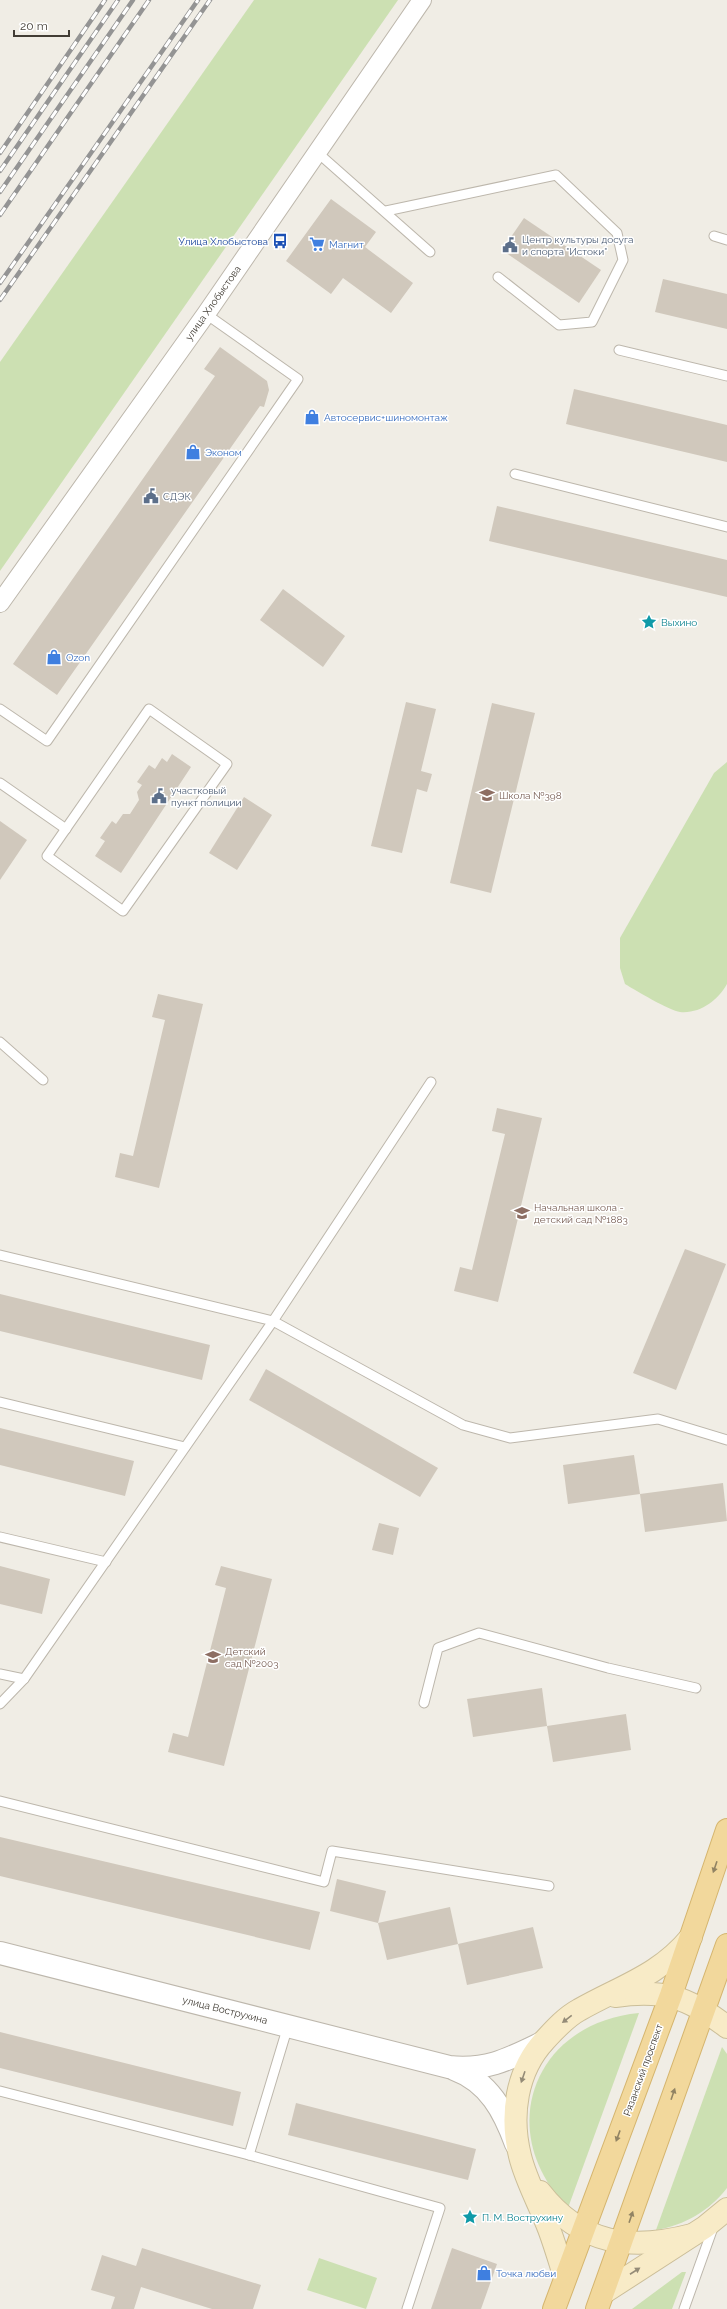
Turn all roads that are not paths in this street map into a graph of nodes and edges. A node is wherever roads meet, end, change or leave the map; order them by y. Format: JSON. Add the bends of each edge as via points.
{"nodes":[{"id":1,"x":422,"y":0,"type":"edge"},
{"id":2,"x":318,"y":153,"type":"junction"},
{"id":3,"x":386,"y":211,"type":"junction"},
{"id":4,"x":714,"y":236,"type":"dead end"},
{"id":5,"x":727,"y":240,"type":"edge"},
{"id":6,"x":430,"y":252,"type":"dead end"},
{"id":7,"x":498,"y":277,"type":"dead end"},
{"id":8,"x":206,"y":314,"type":"junction"},
{"id":9,"x":619,"y":350,"type":"dead end"},
{"id":10,"x":727,"y":376,"type":"edge"},
{"id":11,"x":515,"y":474,"type":"dead end"},
{"id":12,"x":727,"y":527,"type":"edge"},
{"id":13,"x":0,"y":603,"type":"edge"},
{"id":14,"x":0,"y":709,"type":"edge"},
{"id":15,"x":0,"y":782,"type":"edge"},
{"id":16,"x":66,"y":829,"type":"junction"},
{"id":17,"x":0,"y":1042,"type":"edge"},
{"id":18,"x":43,"y":1080,"type":"dead end"},
{"id":19,"x":431,"y":1082,"type":"dead end"},
{"id":20,"x":0,"y":1256,"type":"edge"},
{"id":21,"x":272,"y":1321,"type":"junction"},
{"id":22,"x":0,"y":1402,"type":"edge"},
{"id":23,"x":727,"y":1440,"type":"edge"},
{"id":24,"x":185,"y":1447,"type":"junction"},
{"id":25,"x":0,"y":1537,"type":"edge"},
{"id":26,"x":106,"y":1562,"type":"junction"},
{"id":27,"x":0,"y":1674,"type":"edge"},
{"id":28,"x":24,"y":1680,"type":"junction"},
{"id":29,"x":696,"y":1688,"type":"dead end"},
{"id":30,"x":424,"y":1703,"type":"dead end"},
{"id":31,"x":0,"y":1704,"type":"edge"},
{"id":32,"x":0,"y":1801,"type":"edge"},
{"id":33,"x":727,"y":1830,"type":"edge"},
{"id":34,"x":549,"y":1886,"type":"dead end"},
{"id":35,"x":691,"y":1937,"type":"junction"},
{"id":36,"x":726,"y":1948,"type":"edge"},
{"id":37,"x":0,"y":1953,"type":"edge"},
{"id":38,"x":727,"y":1975,"type":"edge"},
{"id":39,"x":671,"y":1995,"type":"junction"},
{"id":40,"x":597,"y":2001,"type":"junction"},
{"id":41,"x":703,"y":2009,"type":"junction"},
{"id":42,"x":288,"y":2026,"type":"junction"},
{"id":43,"x":727,"y":2027,"type":"edge"},
{"id":44,"x":542,"y":2043,"type":"junction"},
{"id":45,"x":449,"y":2067,"type":"junction"},
{"id":46,"x":0,"y":2091,"type":"edge"},
{"id":47,"x":249,"y":2155,"type":"junction"},
{"id":48,"x":524,"y":2166,"type":"junction"},
{"id":49,"x":722,"y":2214,"type":"edge"},
{"id":50,"x":584,"y":2230,"type":"junction"},
{"id":51,"x":692,"y":2235,"type":"junction"},
{"id":52,"x":622,"y":2242,"type":"junction"},
{"id":53,"x":565,"y":2278,"type":"junction"},
{"id":54,"x":600,"y":2301,"type":"edge"},
{"id":55,"x":407,"y":2309,"type":"edge"},
{"id":56,"x":554,"y":2309,"type":"edge"},
{"id":57,"x":684,"y":2309,"type":"edge"}],
"edges":[{"from":1,"to":2,"type":"street","name":"улица Хлобыстова"},
{"from":2,"to":3,"type":"lane"},
{"from":2,"to":8,"type":"street","name":"улица Хлобыстова"},
{"from":3,"to":6,"type":"lane"},
{"from":3,"to":7,"type":"lane","via":[[556,175],[617,233],[623,260],[592,322],[559,325]]},
{"from":4,"to":5,"type":"lane"},
{"from":8,"to":13,"type":"street","name":"улица Хлобыстова"},
{"from":8,"to":14,"type":"lane","via":[[298,379],[47,741]]},
{"from":9,"to":10,"type":"lane"},
{"from":11,"to":12,"type":"lane"},
{"from":15,"to":16,"type":"lane"},
{"from":16,"to":16,"type":"lane","via":[[149,709],[227,764],[123,911],[47,856]]},
{"from":17,"to":18,"type":"lane"},
{"from":19,"to":21,"type":"lane"},
{"from":20,"to":21,"type":"lane"},
{"from":21,"to":23,"type":"lane","via":[[463,1425],[510,1438],[658,1419]]},
{"from":21,"to":24,"type":"lane"},
{"from":22,"to":24,"type":"lane"},
{"from":24,"to":26,"type":"lane"},
{"from":25,"to":26,"type":"lane"},
{"from":26,"to":28,"type":"lane"},
{"from":27,"to":28,"type":"lane"},
{"from":28,"to":31,"type":"lane"},
{"from":29,"to":30,"type":"lane","via":[[608,1668],[479,1632],[438,1648]]},
{"from":32,"to":34,"type":"lane","via":[[324,1882],[332,1850]]},
{"from":33,"to":35,"type":"main road","name":"Рязанский проспект","one_way":true},
{"from":35,"to":39,"type":"main road","name":"Рязанский проспект"},
{"from":35,"to":40,"type":"main road","via":[[679,1952],[654,1972]]},
{"from":36,"to":38,"type":"main road"},
{"from":36,"to":41,"type":"main road"},
{"from":37,"to":42,"type":"street","name":"улица Вострухина"},
{"from":39,"to":40,"type":"main road","via":[[635,1993]]},
{"from":39,"to":41,"type":"main road"},
{"from":39,"to":50,"type":"main road","name":"Рязанский проспект","one_way":true},
{"from":40,"to":44,"type":"main road","one_way":true,"via":[[578,2010],[557,2026]]},
{"from":41,"to":43,"type":"main road"},
{"from":52,"to":41,"type":"main road","one_way":true},
{"from":42,"to":45,"type":"street","name":"улица Вострухина"},
{"from":42,"to":47,"type":"lane"},
{"from":44,"to":45,"type":"street","name":"улица Вострухина","via":[[494,2065],[466,2069]]},
{"from":44,"to":48,"type":"main road","one_way":true,"via":[[533,2054],[518,2093],[516,2114]]},
{"from":45,"to":48,"type":"street","name":"улица Вострухина","via":[[465,2073],[489,2091],[508,2123]]},
{"from":46,"to":47,"type":"lane"},
{"from":47,"to":55,"type":"lane","via":[[440,2208]]},
{"from":48,"to":50,"type":"main road","via":[[557,2212]]},
{"from":48,"to":53,"type":"main road"},
{"from":49,"to":51,"type":"main road"},
{"from":49,"to":57,"type":"lane"},
{"from":50,"to":52,"type":"main road","via":[[600,2238]]},
{"from":50,"to":53,"type":"main road","name":"Рязанский проспект"},
{"from":51,"to":52,"type":"main road","via":[[648,2244]]},
{"from":54,"to":51,"type":"main road","one_way":true},
{"from":52,"to":54,"type":"main road"},
{"from":53,"to":56,"type":"main road","name":"Рязанский проспект"}]}
